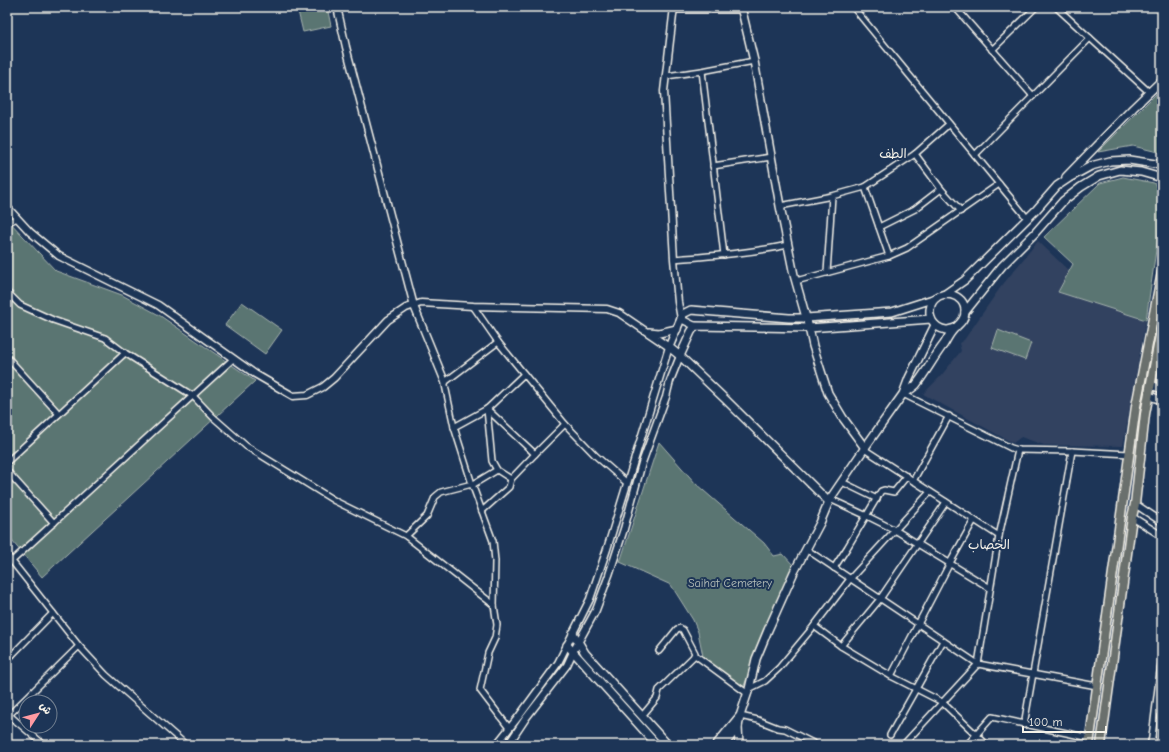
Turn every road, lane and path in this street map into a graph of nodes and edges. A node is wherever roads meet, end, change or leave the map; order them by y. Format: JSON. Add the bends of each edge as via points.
{"nodes":[{"id":1,"x":337,"y":7,"type":"edge"},
{"id":2,"x":667,"y":7,"type":"edge"},
{"id":3,"x":853,"y":7,"type":"edge"},
{"id":4,"x":955,"y":7,"type":"edge"},
{"id":5,"x":1036,"y":7,"type":"edge"},
{"id":6,"x":1056,"y":7,"type":"edge"},
{"id":7,"x":674,"y":9,"type":"edge"},
{"id":8,"x":741,"y":9,"type":"edge"},
{"id":9,"x":1090,"y":38,"type":"junction"},
{"id":10,"x":992,"y":50,"type":"junction"},
{"id":11,"x":754,"y":61,"type":"junction"},
{"id":12,"x":702,"y":71,"type":"junction"},
{"id":13,"x":666,"y":76,"type":"junction"},
{"id":14,"x":1162,"y":80,"type":"edge"},
{"id":15,"x":1149,"y":92,"type":"junction"},
{"id":16,"x":1033,"y":96,"type":"junction"},
{"id":17,"x":949,"y":124,"type":"junction"},
{"id":18,"x":915,"y":154,"type":"junction"},
{"id":19,"x":975,"y":155,"type":"junction"},
{"id":20,"x":771,"y":157,"type":"junction"},
{"id":21,"x":1162,"y":165,"type":"edge"},
{"id":22,"x":712,"y":166,"type":"junction"},
{"id":23,"x":1162,"y":178,"type":"edge"},
{"id":24,"x":999,"y":184,"type":"junction"},
{"id":25,"x":1058,"y":186,"type":"junction"},
{"id":26,"x":865,"y":187,"type":"junction"},
{"id":27,"x":941,"y":189,"type":"junction"},
{"id":28,"x":832,"y":196,"type":"junction"},
{"id":29,"x":780,"y":206,"type":"junction"},
{"id":30,"x":7,"y":208,"type":"edge"},
{"id":31,"x":961,"y":211,"type":"junction"},
{"id":32,"x":17,"y":218,"type":"junction"},
{"id":33,"x":1027,"y":218,"type":"junction"},
{"id":34,"x":7,"y":223,"type":"edge"},
{"id":35,"x":879,"y":227,"type":"junction"},
{"id":36,"x":788,"y":245,"type":"junction"},
{"id":37,"x":724,"y":254,"type":"junction"},
{"id":38,"x":889,"y":256,"type":"junction"},
{"id":39,"x":674,"y":259,"type":"junction"},
{"id":40,"x":1162,"y":272,"type":"edge"},
{"id":41,"x":827,"y":273,"type":"junction"},
{"id":42,"x":796,"y":281,"type":"junction"},
{"id":43,"x":7,"y":292,"type":"edge"},
{"id":44,"x":945,"y":294,"type":"junction"},
{"id":45,"x":936,"y":298,"type":"junction"},
{"id":46,"x":414,"y":306,"type":"junction"},
{"id":47,"x":473,"y":306,"type":"junction"},
{"id":48,"x":966,"y":312,"type":"junction"},
{"id":49,"x":806,"y":318,"type":"junction"},
{"id":50,"x":682,"y":319,"type":"junction"},
{"id":51,"x":931,"y":319,"type":"junction"},
{"id":52,"x":1162,"y":325,"type":"edge"},
{"id":53,"x":696,"y":326,"type":"junction"},
{"id":54,"x":935,"y":326,"type":"junction"},
{"id":55,"x":810,"y":328,"type":"junction"},
{"id":56,"x":955,"y":328,"type":"junction"},
{"id":57,"x":677,"y":329,"type":"junction"},
{"id":58,"x":649,"y":332,"type":"junction"},
{"id":59,"x":498,"y":342,"type":"junction"},
{"id":60,"x":669,"y":347,"type":"junction"},
{"id":61,"x":125,"y":353,"type":"junction"},
{"id":62,"x":680,"y":356,"type":"junction"},
{"id":63,"x":7,"y":357,"type":"edge"},
{"id":64,"x":233,"y":359,"type":"junction"},
{"id":65,"x":524,"y":374,"type":"junction"},
{"id":66,"x":445,"y":382,"type":"junction"},
{"id":67,"x":1151,"y":385,"type":"junction"},
{"id":68,"x":1162,"y":389,"type":"edge"},
{"id":69,"x":903,"y":394,"type":"junction"},
{"id":70,"x":193,"y":396,"type":"junction"},
{"id":71,"x":1149,"y":396,"type":"junction"},
{"id":72,"x":1162,"y":400,"type":"edge"},
{"id":73,"x":486,"y":409,"type":"junction"},
{"id":74,"x":59,"y":414,"type":"junction"},
{"id":75,"x":949,"y":416,"type":"junction"},
{"id":76,"x":565,"y":424,"type":"junction"},
{"id":77,"x":454,"y":427,"type":"junction"},
{"id":78,"x":864,"y":448,"type":"junction"},
{"id":79,"x":1018,"y":450,"type":"junction"},
{"id":80,"x":1072,"y":451,"type":"junction"},
{"id":81,"x":535,"y":454,"type":"junction"},
{"id":82,"x":1130,"y":454,"type":"junction"},
{"id":83,"x":7,"y":462,"type":"edge"},
{"id":84,"x":7,"y":470,"type":"edge"},
{"id":85,"x":497,"y":470,"type":"junction"},
{"id":86,"x":907,"y":476,"type":"junction"},
{"id":87,"x":511,"y":479,"type":"junction"},
{"id":88,"x":913,"y":480,"type":"junction"},
{"id":89,"x":842,"y":482,"type":"junction"},
{"id":90,"x":627,"y":483,"type":"junction"},
{"id":91,"x":472,"y":484,"type":"junction"},
{"id":92,"x":930,"y":492,"type":"junction"},
{"id":93,"x":877,"y":500,"type":"junction"},
{"id":94,"x":830,"y":501,"type":"junction"},
{"id":95,"x":946,"y":502,"type":"junction"},
{"id":96,"x":1135,"y":504,"type":"junction"},
{"id":97,"x":482,"y":511,"type":"junction"},
{"id":98,"x":867,"y":516,"type":"junction"},
{"id":99,"x":1132,"y":518,"type":"junction"},
{"id":100,"x":974,"y":520,"type":"junction"},
{"id":101,"x":1162,"y":522,"type":"edge"},
{"id":102,"x":54,"y":523,"type":"junction"},
{"id":103,"x":895,"y":530,"type":"junction"},
{"id":104,"x":406,"y":536,"type":"junction"},
{"id":105,"x":999,"y":536,"type":"junction"},
{"id":106,"x":1162,"y":536,"type":"edge"},
{"id":107,"x":918,"y":544,"type":"junction"},
{"id":108,"x":806,"y":549,"type":"junction"},
{"id":109,"x":7,"y":555,"type":"edge"},
{"id":110,"x":12,"y":561,"type":"junction"},
{"id":111,"x":950,"y":563,"type":"junction"},
{"id":112,"x":834,"y":568,"type":"junction"},
{"id":113,"x":850,"y":579,"type":"junction"},
{"id":114,"x":990,"y":588,"type":"junction"},
{"id":115,"x":880,"y":599,"type":"junction"},
{"id":116,"x":494,"y":605,"type":"junction"},
{"id":117,"x":53,"y":612,"type":"junction"},
{"id":118,"x":918,"y":625,"type":"junction"},
{"id":119,"x":814,"y":626,"type":"junction"},
{"id":120,"x":573,"y":634,"type":"junction"},
{"id":121,"x":943,"y":641,"type":"junction"},
{"id":122,"x":579,"y":642,"type":"junction"},
{"id":123,"x":567,"y":645,"type":"junction"},
{"id":124,"x":79,"y":646,"type":"junction"},
{"id":125,"x":841,"y":646,"type":"junction"},
{"id":126,"x":7,"y":649,"type":"edge"},
{"id":127,"x":659,"y":651,"type":"dead end"},
{"id":128,"x":573,"y":652,"type":"junction"},
{"id":129,"x":12,"y":655,"type":"junction"},
{"id":130,"x":695,"y":655,"type":"junction"},
{"id":131,"x":1162,"y":655,"type":"edge"},
{"id":132,"x":7,"y":660,"type":"edge"},
{"id":133,"x":978,"y":664,"type":"junction"},
{"id":134,"x":1033,"y":675,"type":"junction"},
{"id":135,"x":892,"y":676,"type":"junction"},
{"id":136,"x":1097,"y":686,"type":"junction"},
{"id":137,"x":916,"y":689,"type":"junction"},
{"id":138,"x":749,"y":691,"type":"junction"},
{"id":139,"x":942,"y":702,"type":"junction"},
{"id":140,"x":8,"y":716,"type":"edge"},
{"id":141,"x":642,"y":716,"type":"junction"},
{"id":142,"x":740,"y":716,"type":"junction"},
{"id":143,"x":1024,"y":724,"type":"junction"},
{"id":144,"x":738,"y":727,"type":"junction"},
{"id":145,"x":509,"y":728,"type":"junction"},
{"id":146,"x":890,"y":735,"type":"dead end"},
{"id":147,"x":976,"y":735,"type":"junction"},
{"id":148,"x":1090,"y":741,"type":"edge"},
{"id":149,"x":1162,"y":741,"type":"edge"},
{"id":150,"x":1151,"y":743,"type":"edge"},
{"id":151,"x":44,"y":745,"type":"edge"},
{"id":152,"x":186,"y":745,"type":"edge"},
{"id":153,"x":496,"y":745,"type":"edge"},
{"id":154,"x":508,"y":745,"type":"edge"},
{"id":155,"x":657,"y":745,"type":"edge"},
{"id":156,"x":668,"y":745,"type":"edge"},
{"id":157,"x":716,"y":745,"type":"edge"},
{"id":158,"x":724,"y":745,"type":"edge"},
{"id":159,"x":739,"y":745,"type":"edge"},
{"id":160,"x":817,"y":745,"type":"edge"},
{"id":161,"x":903,"y":745,"type":"edge"},
{"id":162,"x":967,"y":745,"type":"edge"},
{"id":163,"x":987,"y":745,"type":"edge"},
{"id":164,"x":1101,"y":745,"type":"edge"}],
"edges":[{"from":1,"to":46,"type":"street"},
{"from":2,"to":7,"type":"street"},
{"from":3,"to":17,"type":"street"},
{"from":4,"to":10,"type":"street"},
{"from":5,"to":10,"type":"street"},
{"from":6,"to":9,"type":"street"},
{"from":7,"to":8,"type":"street"},
{"from":7,"to":13,"type":"street"},
{"from":8,"to":11,"type":"main road"},
{"from":9,"to":15,"type":"street"},
{"from":9,"to":16,"type":"street"},
{"from":10,"to":16,"type":"street"},
{"from":11,"to":12,"type":"street"},
{"from":11,"to":20,"type":"main road"},
{"from":12,"to":13,"type":"street"},
{"from":12,"to":22,"type":"street"},
{"from":13,"to":39,"type":"street","via":[[664,92]]},
{"from":14,"to":15,"type":"main road"},
{"from":15,"to":25,"type":"main road"},
{"from":16,"to":19,"type":"street"},
{"from":17,"to":18,"type":"street"},
{"from":17,"to":19,"type":"street"},
{"from":18,"to":26,"type":"street"},
{"from":18,"to":27,"type":"street"},
{"from":19,"to":24,"type":"street"},
{"from":20,"to":22,"type":"street"},
{"from":20,"to":29,"type":"main road"},
{"from":21,"to":25,"type":"main road","via":[[1129,160],[1110,161],[1091,166]]},
{"from":22,"to":37,"type":"street"},
{"from":23,"to":48,"type":"main road","via":[[1120,170],[1099,176],[1081,187],[1063,201],[1002,266]]},
{"from":24,"to":31,"type":"street"},
{"from":24,"to":33,"type":"street"},
{"from":25,"to":33,"type":"main road"},
{"from":26,"to":28,"type":"street"},
{"from":26,"to":35,"type":"street"},
{"from":27,"to":31,"type":"street"},
{"from":27,"to":35,"type":"street","via":[[915,209]]},
{"from":28,"to":29,"type":"street"},
{"from":28,"to":41,"type":"street"},
{"from":29,"to":36,"type":"main road"},
{"from":30,"to":32,"type":"street"},
{"from":31,"to":38,"type":"street","via":[[907,248]]},
{"from":32,"to":34,"type":"street"},
{"from":32,"to":64,"type":"street","via":[[59,256],[158,305]]},
{"from":33,"to":44,"type":"main road","via":[[965,280]]},
{"from":35,"to":38,"type":"street"},
{"from":36,"to":37,"type":"street"},
{"from":36,"to":42,"type":"main road"},
{"from":37,"to":39,"type":"street"},
{"from":38,"to":41,"type":"street"},
{"from":39,"to":50,"type":"street"},
{"from":40,"to":82,"type":"main road","via":[[1136,406]]},
{"from":41,"to":42,"type":"street"},
{"from":42,"to":49,"type":"main road"},
{"from":43,"to":61,"type":"street","via":[[20,305],[52,320],[105,338]]},
{"from":44,"to":45,"type":"main road"},
{"from":44,"to":48,"type":"main road","via":[[956,296],[963,302]]},
{"from":45,"to":49,"type":"main road","via":[[892,312]]},
{"from":45,"to":51,"type":"main road","via":[[929,310]]},
{"from":46,"to":47,"type":"street","via":[[421,303]]},
{"from":46,"to":64,"type":"street","via":[[406,308],[388,320],[334,378],[323,388],[307,395],[294,396]]},
{"from":46,"to":66,"type":"street"},
{"from":47,"to":58,"type":"street","via":[[606,309],[619,313]]},
{"from":47,"to":59,"type":"street"},
{"from":48,"to":56,"type":"main road","via":[[962,322]]},
{"from":49,"to":50,"type":"main road","via":[[691,310],[683,314]]},
{"from":49,"to":55,"type":"main road"},
{"from":50,"to":53,"type":"street"},
{"from":50,"to":57,"type":"main road"},
{"from":51,"to":54,"type":"main road"},
{"from":51,"to":55,"type":"main road"},
{"from":52,"to":67,"type":"main road"},
{"from":53,"to":55,"type":"main road"},
{"from":53,"to":62,"type":"main road"},
{"from":54,"to":56,"type":"main road","via":[[947,330]]},
{"from":54,"to":69,"type":"main road"},
{"from":55,"to":78,"type":"main road","via":[[828,393]]},
{"from":56,"to":69,"type":"main road","via":[[915,386]]},
{"from":57,"to":58,"type":"main road","via":[[659,333]]},
{"from":57,"to":60,"type":"main road"},
{"from":58,"to":60,"type":"street"},
{"from":59,"to":65,"type":"street"},
{"from":59,"to":66,"type":"street"},
{"from":60,"to":62,"type":"main road"},
{"from":60,"to":90,"type":"street"},
{"from":61,"to":70,"type":"street"},
{"from":61,"to":74,"type":"street"},
{"from":62,"to":94,"type":"main road"},
{"from":62,"to":122,"type":"street","via":[[642,463],[609,575],[596,610]]},
{"from":63,"to":74,"type":"street"},
{"from":64,"to":70,"type":"street"},
{"from":65,"to":73,"type":"street"},
{"from":65,"to":76,"type":"street"},
{"from":66,"to":77,"type":"street"},
{"from":67,"to":68,"type":"main road"},
{"from":67,"to":71,"type":"main road"},
{"from":69,"to":75,"type":"street"},
{"from":69,"to":78,"type":"main road"},
{"from":70,"to":102,"type":"street"},
{"from":70,"to":104,"type":"street","via":[[246,446],[335,501]]},
{"from":71,"to":72,"type":"main road"},
{"from":71,"to":96,"type":"main road"},
{"from":73,"to":77,"type":"street"},
{"from":73,"to":81,"type":"street"},
{"from":73,"to":85,"type":"street","via":[[492,461]]},
{"from":74,"to":83,"type":"street"},
{"from":75,"to":79,"type":"street"},
{"from":75,"to":88,"type":"street"},
{"from":76,"to":81,"type":"street"},
{"from":76,"to":90,"type":"street"},
{"from":77,"to":91,"type":"street"},
{"from":78,"to":86,"type":"street"},
{"from":78,"to":89,"type":"main road"},
{"from":79,"to":80,"type":"street"},
{"from":79,"to":105,"type":"street"},
{"from":80,"to":82,"type":"street"},
{"from":80,"to":134,"type":"street"},
{"from":81,"to":87,"type":"street"},
{"from":82,"to":136,"type":"main road"},
{"from":84,"to":102,"type":"street"},
{"from":85,"to":87,"type":"street"},
{"from":85,"to":91,"type":"street"},
{"from":86,"to":88,"type":"street"},
{"from":86,"to":93,"type":"street","via":[[895,491],[882,490]]},
{"from":87,"to":97,"type":"street","via":[[509,487]]},
{"from":88,"to":92,"type":"street"},
{"from":89,"to":93,"type":"street"},
{"from":89,"to":94,"type":"main road"},
{"from":90,"to":120,"type":"street","via":[[590,599]]},
{"from":91,"to":97,"type":"street"},
{"from":91,"to":104,"type":"street","via":[[441,492],[435,498],[427,516]]},
{"from":92,"to":95,"type":"street"},
{"from":92,"to":103,"type":"street"},
{"from":93,"to":98,"type":"street"},
{"from":94,"to":98,"type":"street"},
{"from":94,"to":108,"type":"main road"},
{"from":95,"to":100,"type":"street"},
{"from":95,"to":107,"type":"street"},
{"from":96,"to":99,"type":"main road"},
{"from":96,"to":101,"type":"street"},
{"from":97,"to":116,"type":"street","via":[[493,541]]},
{"from":98,"to":103,"type":"street"},
{"from":98,"to":112,"type":"street"},
{"from":99,"to":106,"type":"street"},
{"from":99,"to":164,"type":"main road"},
{"from":100,"to":105,"type":"street"},
{"from":100,"to":111,"type":"street"},
{"from":102,"to":110,"type":"street"},
{"from":103,"to":107,"type":"street"},
{"from":103,"to":113,"type":"street"},
{"from":104,"to":116,"type":"street"},
{"from":105,"to":114,"type":"street"},
{"from":107,"to":111,"type":"street"},
{"from":107,"to":115,"type":"street"},
{"from":108,"to":112,"type":"street"},
{"from":108,"to":138,"type":"main road","via":[[756,659]]},
{"from":109,"to":110,"type":"street"},
{"from":110,"to":117,"type":"street"},
{"from":111,"to":114,"type":"street"},
{"from":111,"to":118,"type":"street"},
{"from":112,"to":113,"type":"street"},
{"from":113,"to":115,"type":"street"},
{"from":113,"to":119,"type":"street"},
{"from":114,"to":133,"type":"street"},
{"from":115,"to":118,"type":"street"},
{"from":115,"to":125,"type":"street"},
{"from":116,"to":145,"type":"street","via":[[497,625],[495,638],[488,653],[480,690]]},
{"from":117,"to":124,"type":"street"},
{"from":117,"to":129,"type":"street"},
{"from":118,"to":121,"type":"street"},
{"from":118,"to":135,"type":"street"},
{"from":119,"to":125,"type":"street"},
{"from":119,"to":138,"type":"street","via":[[779,668]]},
{"from":120,"to":122,"type":"main road"},
{"from":120,"to":123,"type":"street"},
{"from":121,"to":133,"type":"street"},
{"from":121,"to":137,"type":"street"},
{"from":122,"to":128,"type":"street"},
{"from":122,"to":141,"type":"main road","via":[[585,653]]},
{"from":123,"to":128,"type":"main road"},
{"from":123,"to":145,"type":"street","via":[[558,663]]},
{"from":124,"to":140,"type":"street"},
{"from":124,"to":152,"type":"street","via":[[106,675]]},
{"from":125,"to":135,"type":"street"},
{"from":126,"to":129,"type":"street"},
{"from":127,"to":130,"type":"street","via":[[677,629],[681,628]]},
{"from":128,"to":154,"type":"street","via":[[568,665]]},
{"from":128,"to":155,"type":"main road"},
{"from":129,"to":132,"type":"street"},
{"from":130,"to":138,"type":"street"},
{"from":130,"to":141,"type":"street","via":[[659,690],[657,698]]},
{"from":131,"to":150,"type":"street"},
{"from":133,"to":134,"type":"street"},
{"from":133,"to":139,"type":"street"},
{"from":134,"to":136,"type":"street"},
{"from":134,"to":143,"type":"street"},
{"from":135,"to":137,"type":"street"},
{"from":136,"to":148,"type":"main road"},
{"from":137,"to":139,"type":"street"},
{"from":137,"to":146,"type":"street"},
{"from":138,"to":142,"type":"main road"},
{"from":139,"to":147,"type":"street"},
{"from":139,"to":161,"type":"street"},
{"from":140,"to":151,"type":"street"},
{"from":141,"to":156,"type":"main road"},
{"from":142,"to":144,"type":"main road"},
{"from":142,"to":157,"type":"main road"},
{"from":142,"to":160,"type":"street","via":[[785,728]]},
{"from":143,"to":147,"type":"street","via":[[992,717]]},
{"from":143,"to":148,"type":"street"},
{"from":144,"to":158,"type":"main road"},
{"from":144,"to":159,"type":"main road"},
{"from":145,"to":153,"type":"street"},
{"from":147,"to":162,"type":"street"},
{"from":147,"to":163,"type":"street"},
{"from":149,"to":150,"type":"street"}]}
